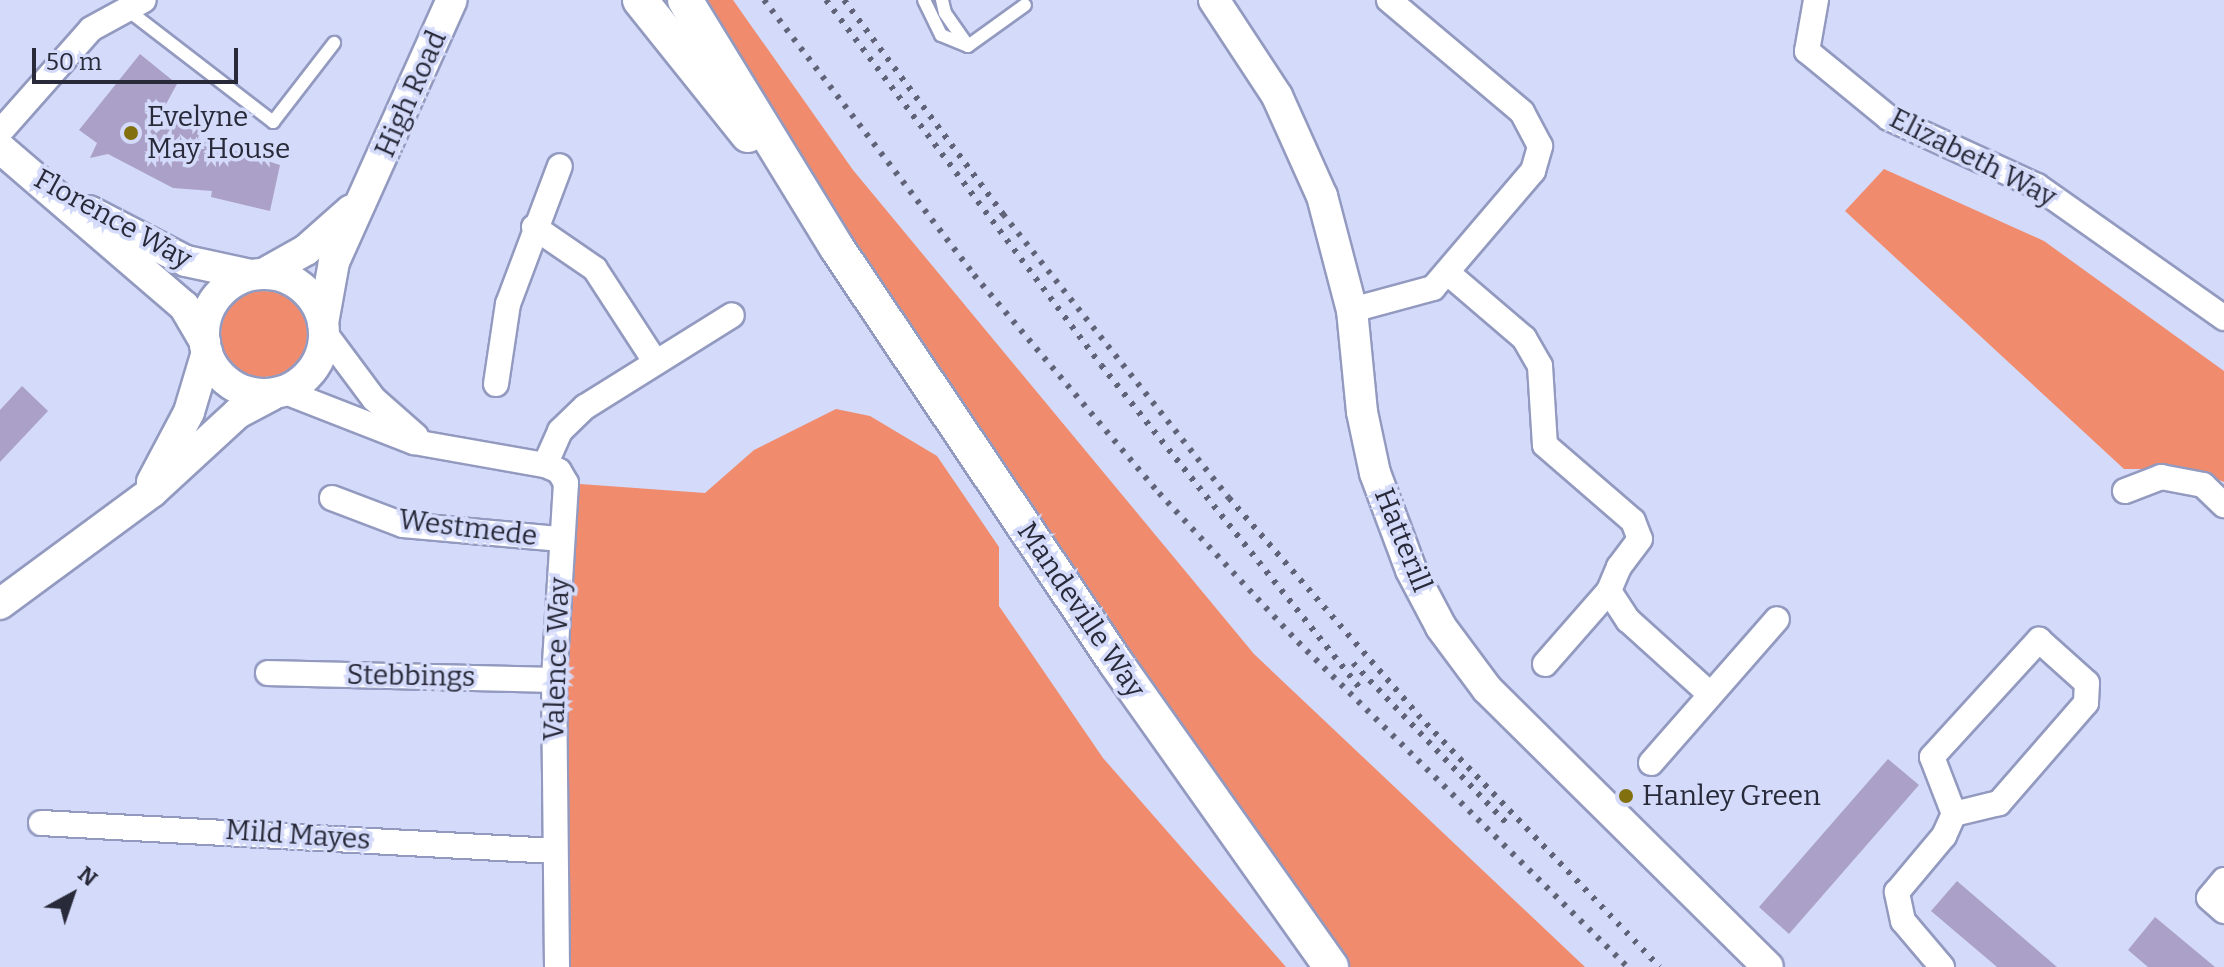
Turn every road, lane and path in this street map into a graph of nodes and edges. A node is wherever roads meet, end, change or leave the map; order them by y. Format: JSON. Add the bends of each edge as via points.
{"nodes":[{"id":1,"x":640,"y":0,"type":"edge"},
{"id":2,"x":685,"y":0,"type":"edge"},
{"id":3,"x":924,"y":0,"type":"edge"},
{"id":4,"x":942,"y":0,"type":"edge"},
{"id":5,"x":1389,"y":0,"type":"edge"},
{"id":6,"x":1816,"y":0,"type":"edge"},
{"id":7,"x":1217,"y":3,"type":"edge"},
{"id":8,"x":137,"y":5,"type":"edge"},
{"id":9,"x":1025,"y":5,"type":"dead end"},
{"id":10,"x":447,"y":13,"type":"edge"},
{"id":11,"x":334,"y":43,"type":"dead end"},
{"id":12,"x":968,"y":46,"type":"junction"},
{"id":13,"x":0,"y":132,"type":"edge"},
{"id":14,"x":0,"y":148,"type":"edge"},
{"id":15,"x":560,"y":166,"type":"dead end"},
{"id":16,"x":23,"y":169,"type":"junction"},
{"id":17,"x":369,"y":187,"type":"junction"},
{"id":18,"x":534,"y":227,"type":"junction"},
{"id":19,"x":837,"y":248,"type":"junction"},
{"id":20,"x":1449,"y":274,"type":"junction"},
{"id":21,"x":257,"y":275,"type":"junction"},
{"id":22,"x":1352,"y":310,"type":"junction"},
{"id":23,"x":732,"y":315,"type":"dead end"},
{"id":24,"x":2224,"y":318,"type":"edge"},
{"id":25,"x":324,"y":328,"type":"junction"},
{"id":26,"x":206,"y":347,"type":"junction"},
{"id":27,"x":654,"y":360,"type":"junction"},
{"id":28,"x":496,"y":384,"type":"dead end"},
{"id":29,"x":277,"y":393,"type":"junction"},
{"id":30,"x":443,"y":449,"type":"junction"},
{"id":31,"x":545,"y":465,"type":"junction"},
{"id":32,"x":2125,"y":491,"type":"dead end"},
{"id":33,"x":332,"y":498,"type":"dead end"},
{"id":34,"x":2224,"y":505,"type":"edge"},
{"id":35,"x":129,"y":510,"type":"junction"},
{"id":36,"x":561,"y":539,"type":"junction"},
{"id":37,"x":1609,"y":591,"type":"junction"},
{"id":38,"x":0,"y":604,"type":"edge"},
{"id":39,"x":1777,"y":619,"type":"dead end"},
{"id":40,"x":1545,"y":664,"type":"dead end"},
{"id":41,"x":268,"y":673,"type":"dead end"},
{"id":42,"x":554,"y":680,"type":"junction"},
{"id":43,"x":1710,"y":694,"type":"junction"},
{"id":44,"x":1651,"y":763,"type":"dead end"},
{"id":45,"x":1954,"y":814,"type":"junction"},
{"id":46,"x":41,"y":823,"type":"dead end"},
{"id":47,"x":554,"y":851,"type":"junction"},
{"id":48,"x":2224,"y":880,"type":"edge"},
{"id":49,"x":2224,"y":911,"type":"edge"},
{"id":50,"x":557,"y":967,"type":"edge"},
{"id":51,"x":1331,"y":967,"type":"edge"},
{"id":52,"x":1768,"y":967,"type":"edge"},
{"id":53,"x":1942,"y":967,"type":"edge"}],
"edges":[{"from":1,"to":19,"type":"main road","name":"Mandeville Way"},
{"from":2,"to":19,"type":"main road","name":"Mandeville Way"},
{"from":3,"to":12,"type":"lane","via":[[941,35]]},
{"from":4,"to":12,"type":"lane"},
{"from":5,"to":20,"type":"street","via":[[1522,112],[1540,146],[1533,171]]},
{"from":6,"to":24,"type":"street","name":"Elizabeth Way","via":[[1807,51],[1889,118],[2037,186]]},
{"from":7,"to":22,"type":"street","name":"Hatterill","via":[[1277,96],[1306,154]]},
{"from":8,"to":11,"type":"lane","via":[[273,122]]},
{"from":8,"to":13,"type":"street","via":[[91,29]]},
{"from":9,"to":12,"type":"lane"},
{"from":10,"to":17,"type":"street","name":"High Road"},
{"from":14,"to":16,"type":"street","name":"Florence Way"},
{"from":15,"to":18,"type":"street"},
{"from":16,"to":21,"type":"street","name":"Florence Way","via":[[165,252],[220,272]]},
{"from":16,"to":26,"type":"street","name":"Florence Way","via":[[184,306]]},
{"from":17,"to":21,"type":"street","name":"High Road","via":[[318,241]]},
{"from":17,"to":25,"type":"street","name":"High Road","via":[[327,283]]},
{"from":18,"to":27,"type":"street","via":[[595,269]]},
{"from":18,"to":28,"type":"street","via":[[508,304]]},
{"from":19,"to":51,"type":"main road","name":"Mandeville Way","via":[[1116,663]]},
{"from":20,"to":22,"type":"street","via":[[1408,299]]},
{"from":20,"to":37,"type":"street","via":[[1524,338],[1540,366],[1546,397],[1540,429],[1545,445],[1633,521],[1640,539]]},
{"from":21,"to":25,"type":"street","via":[[300,286],[315,302]]},
{"from":21,"to":26,"type":"street","via":[[231,285],[212,304]]},
{"from":22,"to":52,"type":"street","name":"Hatterill","via":[[1362,412],[1375,473],[1411,570],[1441,627],[1487,689]]},
{"from":23,"to":27,"type":"street"},
{"from":25,"to":29,"type":"street","via":[[320,355],[309,374]]},
{"from":25,"to":30,"type":"street","via":[[384,409],[413,435]]},
{"from":26,"to":29,"type":"street","via":[[229,383],[253,394]]},
{"from":26,"to":35,"type":"street","via":[[178,436]]},
{"from":27,"to":31,"type":"street","via":[[572,418]]},
{"from":29,"to":30,"type":"street"},
{"from":29,"to":35,"type":"street","via":[[238,413]]},
{"from":30,"to":31,"type":"street"},
{"from":31,"to":36,"type":"street","name":"Valence Way","via":[[559,471],[566,483]]},
{"from":32,"to":34,"type":"street","via":[[2161,477],[2203,485]]},
{"from":33,"to":36,"type":"street","name":"Westmede","via":[[403,525]]},
{"from":35,"to":38,"type":"street"},
{"from":36,"to":42,"type":"street","name":"Valence Way"},
{"from":37,"to":40,"type":"street"},
{"from":37,"to":43,"type":"street","via":[[1628,620]]},
{"from":39,"to":43,"type":"street"},
{"from":41,"to":42,"type":"street","name":"Stebbings"},
{"from":42,"to":47,"type":"street","name":"Valence Way"},
{"from":43,"to":44,"type":"street"},
{"from":45,"to":45,"type":"street","via":[[1932,757],[2039,640],[2087,683],[2086,703],[1999,803]]},
{"from":45,"to":53,"type":"street","via":[[1944,836],[1897,892],[1903,921]]},
{"from":46,"to":47,"type":"street","name":"Mild Mayes"},
{"from":47,"to":50,"type":"street","name":"Valence Way"},
{"from":48,"to":49,"type":"street","via":[[2209,898]]}]}
